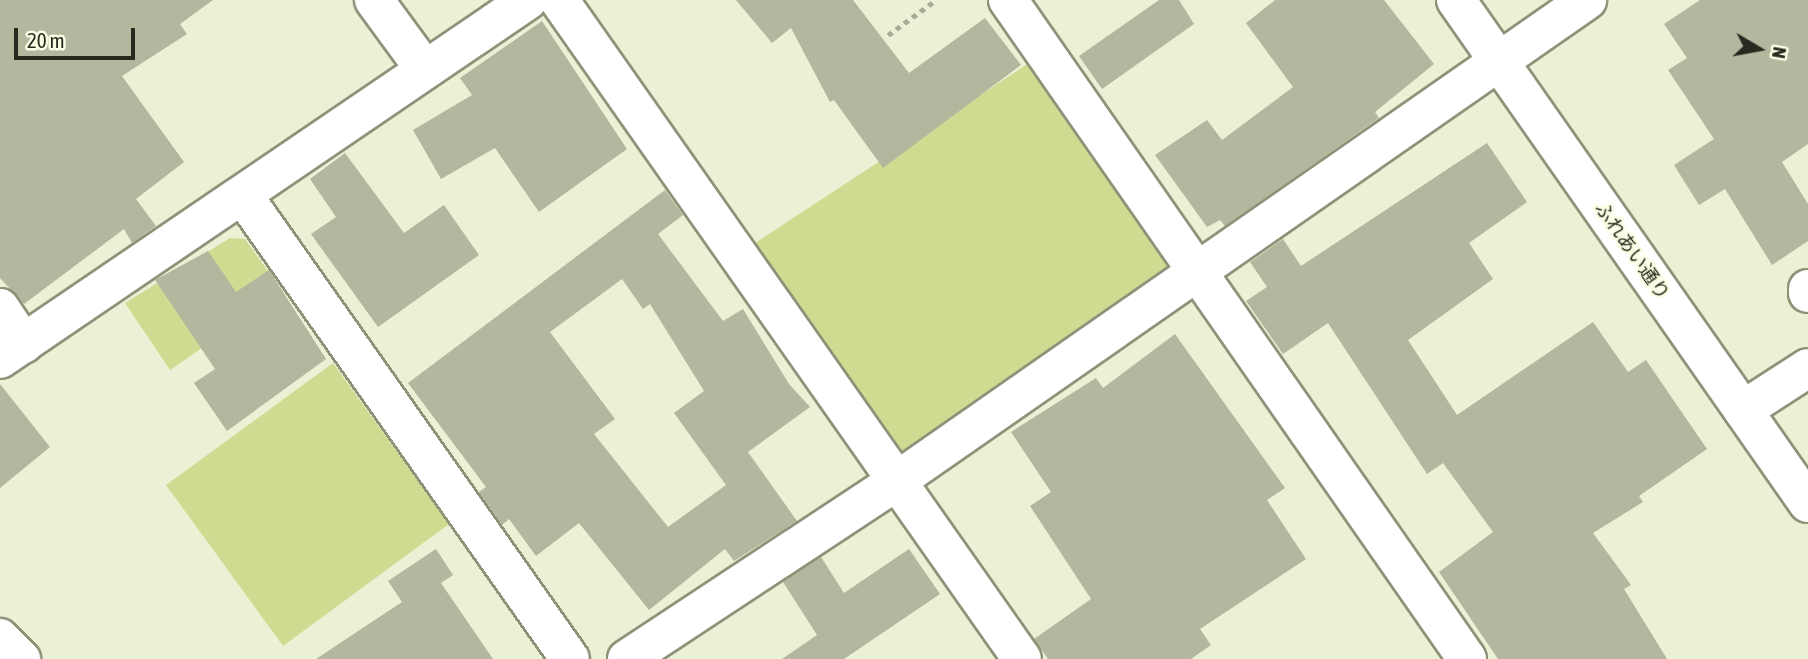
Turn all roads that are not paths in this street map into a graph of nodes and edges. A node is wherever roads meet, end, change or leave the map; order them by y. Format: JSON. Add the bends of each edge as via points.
{"nodes":[{"id":1,"x":374,"y":0,"type":"edge"},
{"id":2,"x":528,"y":0,"type":"edge"},
{"id":3,"x":559,"y":0,"type":"edge"},
{"id":4,"x":1007,"y":0,"type":"edge"},
{"id":5,"x":1456,"y":0,"type":"edge"},
{"id":6,"x":1587,"y":0,"type":"edge"},
{"id":7,"x":1498,"y":60,"type":"junction"},
{"id":8,"x":423,"y":67,"type":"junction"},
{"id":9,"x":244,"y":197,"type":"junction"},
{"id":10,"x":1199,"y":271,"type":"junction"},
{"id":11,"x":0,"y":308,"type":"edge"},
{"id":12,"x":12,"y":352,"type":"edge"},
{"id":13,"x":1808,"y":368,"type":"edge"},
{"id":14,"x":1743,"y":410,"type":"junction"},
{"id":15,"x":898,"y":480,"type":"junction"},
{"id":16,"x":1808,"y":503,"type":"edge"},
{"id":17,"x":0,"y":638,"type":"edge"},
{"id":18,"x":21,"y":659,"type":"edge"},
{"id":19,"x":570,"y":659,"type":"edge"},
{"id":20,"x":627,"y":659,"type":"edge"},
{"id":21,"x":1022,"y":659,"type":"edge"},
{"id":22,"x":1467,"y":659,"type":"edge"}],
"edges":[{"from":1,"to":8,"type":"street"},
{"from":2,"to":8,"type":"street"},
{"from":3,"to":15,"type":"street"},
{"from":4,"to":10,"type":"street"},
{"from":5,"to":7,"type":"street","name":"ふれあい通り"},
{"from":6,"to":7,"type":"street"},
{"from":7,"to":10,"type":"street"},
{"from":7,"to":14,"type":"street","name":"ふれあい通り"},
{"from":8,"to":9,"type":"street"},
{"from":9,"to":12,"type":"street"},
{"from":9,"to":19,"type":"street"},
{"from":10,"to":15,"type":"street"},
{"from":10,"to":22,"type":"street"},
{"from":11,"to":12,"type":"street"},
{"from":13,"to":14,"type":"street"},
{"from":14,"to":16,"type":"street","name":"ふれあい通り"},
{"from":15,"to":20,"type":"street"},
{"from":15,"to":21,"type":"street"},
{"from":17,"to":18,"type":"street"}]}
